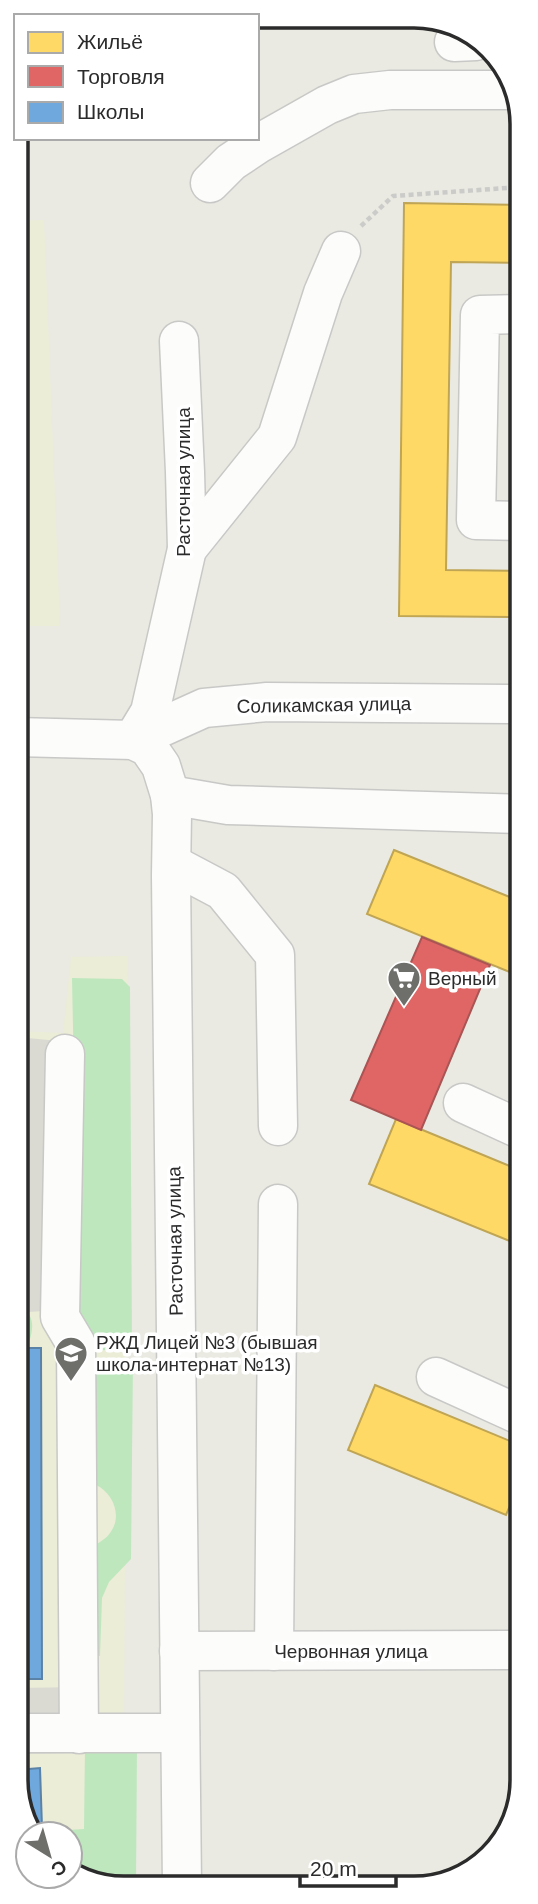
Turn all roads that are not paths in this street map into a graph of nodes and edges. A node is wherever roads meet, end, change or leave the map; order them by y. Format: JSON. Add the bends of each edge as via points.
{"nodes":[{"id":1,"x":504,"y":90,"type":"edge"},
{"id":2,"x":259,"y":139,"type":"edge"},
{"id":3,"x":256,"y":141,"type":"edge"},
{"id":4,"x":210,"y":183,"type":"dead end"},
{"id":5,"x":341,"y":251,"type":"road end"},
{"id":6,"x":510,"y":314,"type":"edge"},
{"id":7,"x":179,"y":341,"type":"dead end"},
{"id":8,"x":510,"y":521,"type":"edge"},
{"id":9,"x":187,"y":549,"type":"junction"},
{"id":10,"x":510,"y":704,"type":"edge"},
{"id":11,"x":28,"y":737,"type":"edge"},
{"id":12,"x":133,"y":740,"type":"junction"},
{"id":13,"x":165,"y":780,"type":"junction"},
{"id":14,"x":510,"y":814,"type":"edge"},
{"id":15,"x":172,"y":863,"type":"junction"},
{"id":16,"x":65,"y":1054,"type":"dead end"},
{"id":17,"x":463,"y":1103,"type":"dead end"},
{"id":18,"x":510,"y":1125,"type":"edge"},
{"id":19,"x":278,"y":1126,"type":"dead end"},
{"id":20,"x":278,"y":1204,"type":"dead end"},
{"id":21,"x":436,"y":1377,"type":"dead end"},
{"id":22,"x":510,"y":1411,"type":"edge"},
{"id":23,"x":510,"y":1650,"type":"edge"},
{"id":24,"x":179,"y":1651,"type":"junction"},
{"id":25,"x":274,"y":1651,"type":"junction"},
{"id":26,"x":28,"y":1733,"type":"edge"},
{"id":27,"x":79,"y":1734,"type":"junction"},
{"id":28,"x":180,"y":1734,"type":"junction"},
{"id":29,"x":182,"y":1876,"type":"edge"}],
"edges":[{"from":1,"to":2,"type":"street","via":[[354,94]]},
{"from":3,"to":4,"type":"street"},
{"from":5,"to":9,"type":"street","via":[[277,437]]},
{"from":6,"to":8,"type":"street","via":[[480,315],[476,520]]},
{"from":7,"to":9,"type":"street","name":"Расточная улица"},
{"from":9,"to":12,"type":"street","name":"Расточная улица","via":[[150,712]]},
{"from":10,"to":12,"type":"street","name":"Соликамская улица","via":[[267,702],[204,708]]},
{"from":11,"to":12,"type":"street","name":"Соликамская улица"},
{"from":12,"to":13,"type":"street","via":[[148,747]]},
{"from":13,"to":14,"type":"street","via":[[228,805]]},
{"from":13,"to":15,"type":"street","name":"Расточная улица","via":[[172,814]]},
{"from":15,"to":19,"type":"street","via":[[223,891],[275,955]]},
{"from":15,"to":24,"type":"street","name":"Расточная улица"},
{"from":16,"to":27,"type":"street","via":[[60,1317],[75,1344]]},
{"from":17,"to":18,"type":"street"},
{"from":20,"to":25,"type":"street"},
{"from":21,"to":22,"type":"street"},
{"from":23,"to":25,"type":"street","name":"Червонная улица"},
{"from":24,"to":25,"type":"street","name":"Червонная улица"},
{"from":24,"to":28,"type":"street","name":"Расточная улица"},
{"from":26,"to":27,"type":"street"},
{"from":27,"to":28,"type":"street"},
{"from":28,"to":29,"type":"street","name":"Расточная улица"}]}
